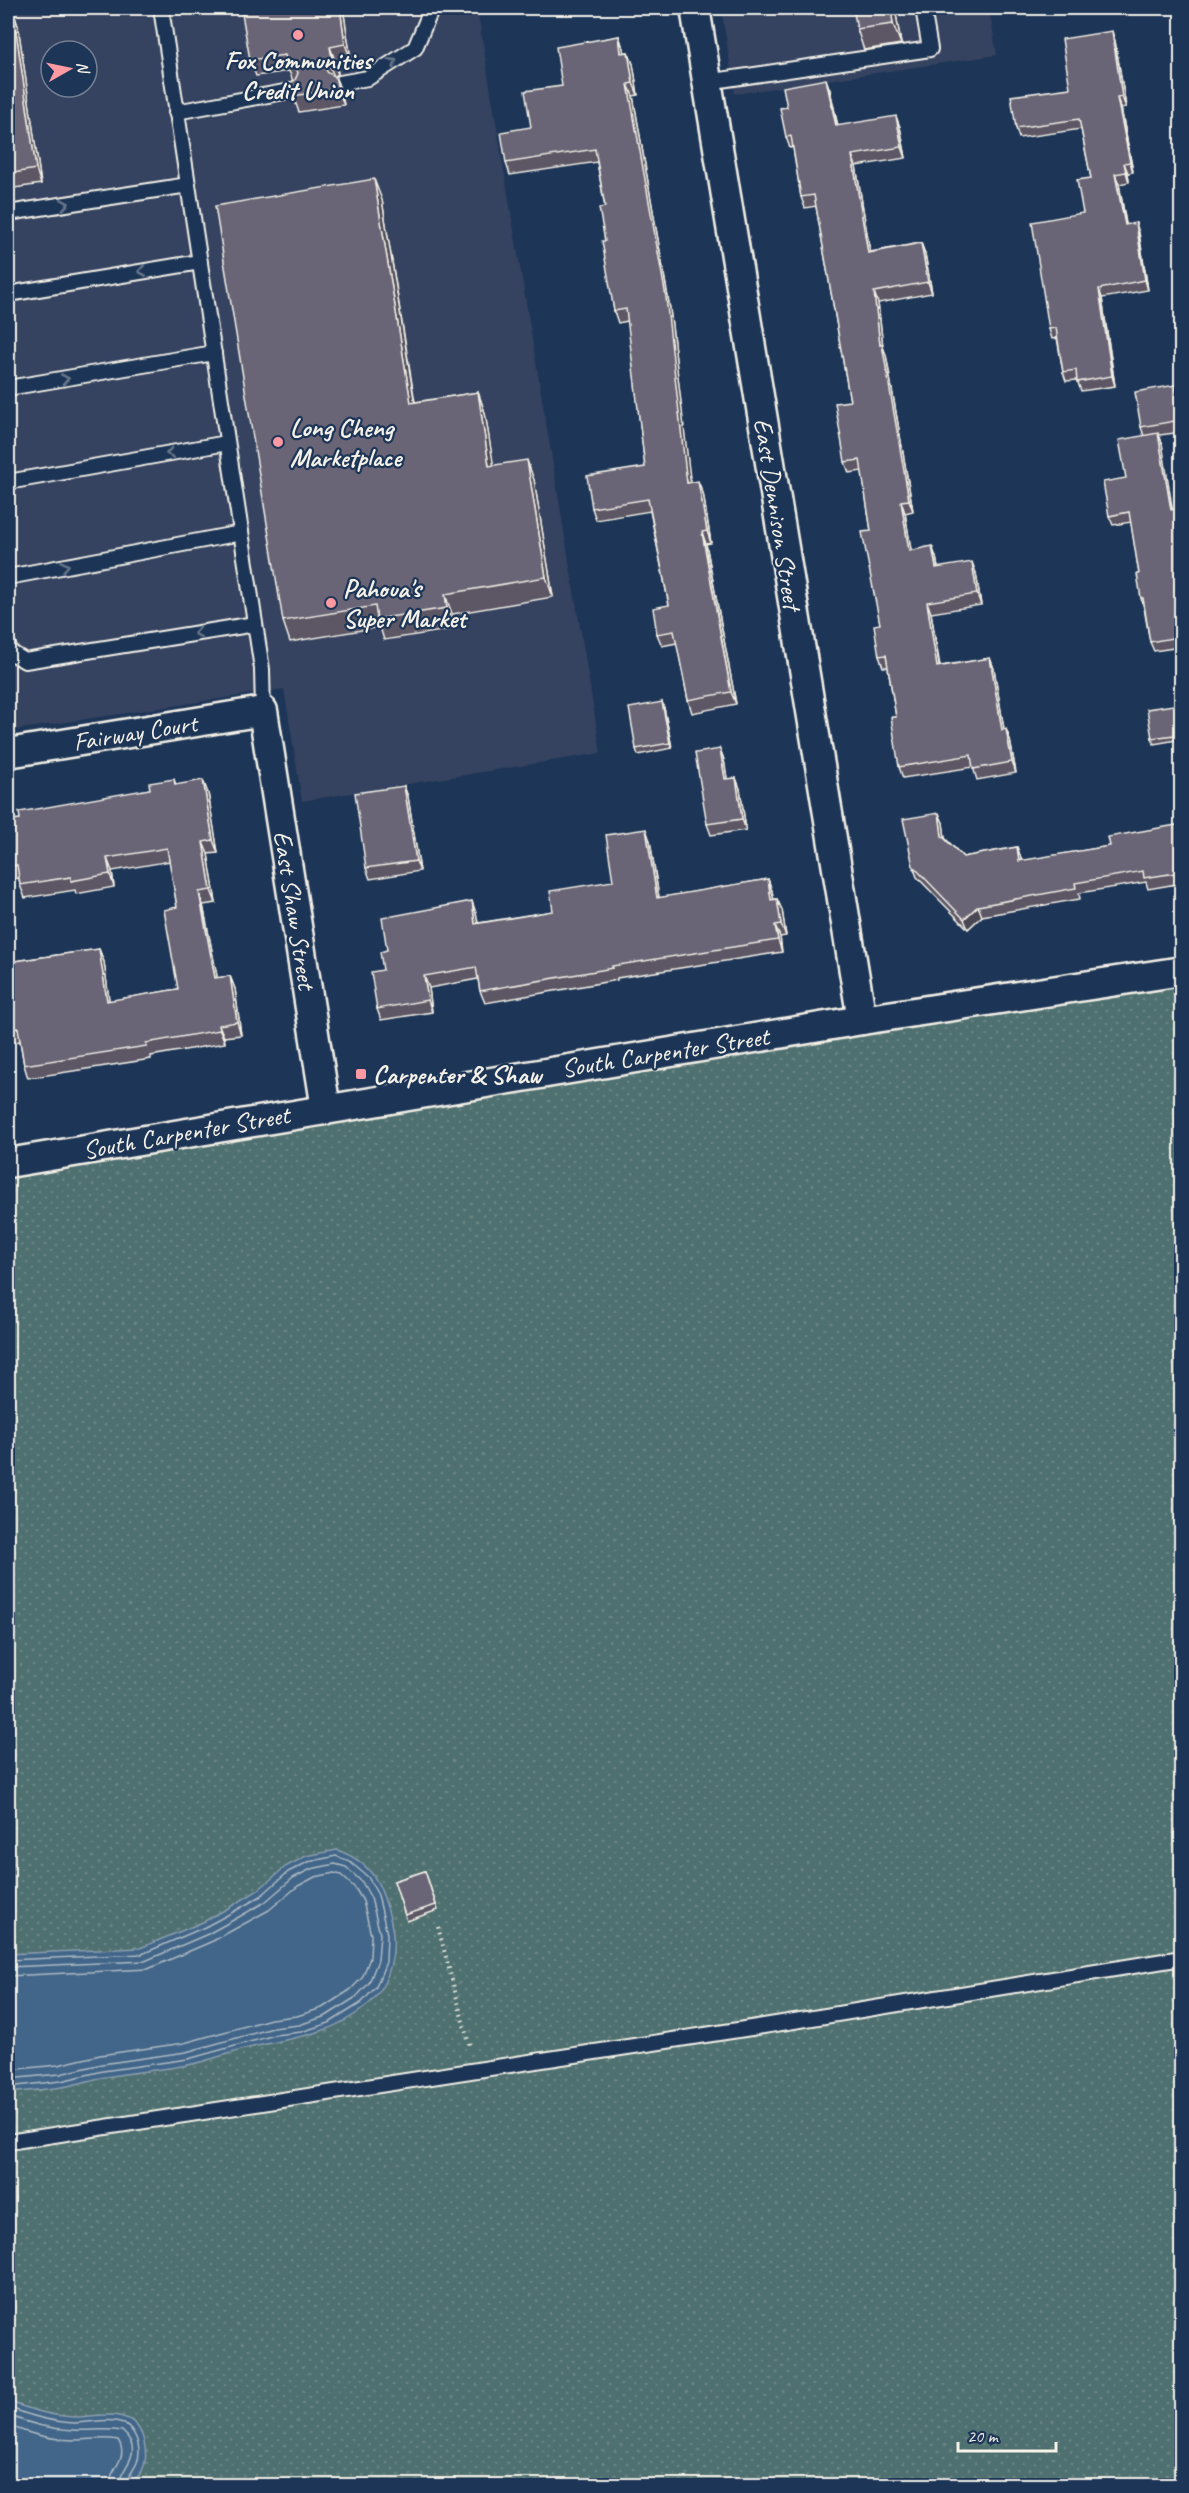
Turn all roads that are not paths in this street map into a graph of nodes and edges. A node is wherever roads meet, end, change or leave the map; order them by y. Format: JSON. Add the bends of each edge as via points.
{"nodes":[{"id":1,"x":161,"y":8,"type":"edge"},
{"id":2,"x":432,"y":8,"type":"edge"},
{"id":3,"x":695,"y":8,"type":"edge"},
{"id":4,"x":923,"y":8,"type":"edge"},
{"id":5,"x":707,"y":82,"type":"junction"},
{"id":6,"x":340,"y":83,"type":"dead end"},
{"id":7,"x":295,"y":90,"type":"edge"},
{"id":8,"x":176,"y":112,"type":"junction"},
{"id":9,"x":188,"y":185,"type":"junction"},
{"id":10,"x":8,"y":213,"type":"edge"},
{"id":11,"x":200,"y":262,"type":"junction"},
{"id":12,"x":8,"y":294,"type":"edge"},
{"id":13,"x":213,"y":353,"type":"junction"},
{"id":14,"x":8,"y":388,"type":"edge"},
{"id":15,"x":227,"y":443,"type":"junction"},
{"id":16,"x":8,"y":482,"type":"edge"},
{"id":17,"x":241,"y":533,"type":"junction"},
{"id":18,"x":8,"y":577,"type":"edge"},
{"id":19,"x":255,"y":624,"type":"junction"},
{"id":20,"x":8,"y":645,"type":"edge"},
{"id":21,"x":263,"y":711,"type":"junction"},
{"id":22,"x":8,"y":753,"type":"edge"},
{"id":23,"x":1182,"y":970,"type":"edge"},
{"id":24,"x":862,"y":1020,"type":"junction"},
{"id":25,"x":326,"y":1109,"type":"junction"},
{"id":26,"x":8,"y":1163,"type":"edge"},
{"id":27,"x":1182,"y":1958,"type":"edge"},
{"id":28,"x":8,"y":2142,"type":"edge"}],
"edges":[{"from":1,"to":8,"type":"lane"},
{"from":6,"to":2,"type":"lane","one_way":true,"via":[[368,78],[415,48]]},
{"from":3,"to":5,"type":"street","name":"East Dennison Street"},
{"from":4,"to":5,"type":"lane","via":[[930,50]]},
{"from":5,"to":24,"type":"street","name":"East Dennison Street"},
{"from":7,"to":8,"type":"lane"},
{"from":8,"to":9,"type":"lane"},
{"from":10,"to":9,"type":"lane","one_way":true},
{"from":9,"to":11,"type":"lane"},
{"from":11,"to":12,"type":"lane","one_way":true},
{"from":11,"to":13,"type":"lane"},
{"from":14,"to":13,"type":"lane","one_way":true},
{"from":13,"to":15,"type":"lane"},
{"from":15,"to":16,"type":"lane","one_way":true},
{"from":15,"to":17,"type":"lane"},
{"from":18,"to":17,"type":"lane","one_way":true},
{"from":17,"to":19,"type":"lane"},
{"from":19,"to":20,"type":"lane","one_way":true,"via":[[25,661],[10,652]]},
{"from":19,"to":21,"type":"lane"},
{"from":21,"to":22,"type":"street","name":"Fairway Court"},
{"from":21,"to":25,"type":"street","name":"East Shaw Street"},
{"from":23,"to":24,"type":"street","name":"South Carpenter Street"},
{"from":24,"to":25,"type":"street","name":"South Carpenter Street"},
{"from":25,"to":26,"type":"street","name":"South Carpenter Street"},
{"from":27,"to":28,"type":"lane"}]}
